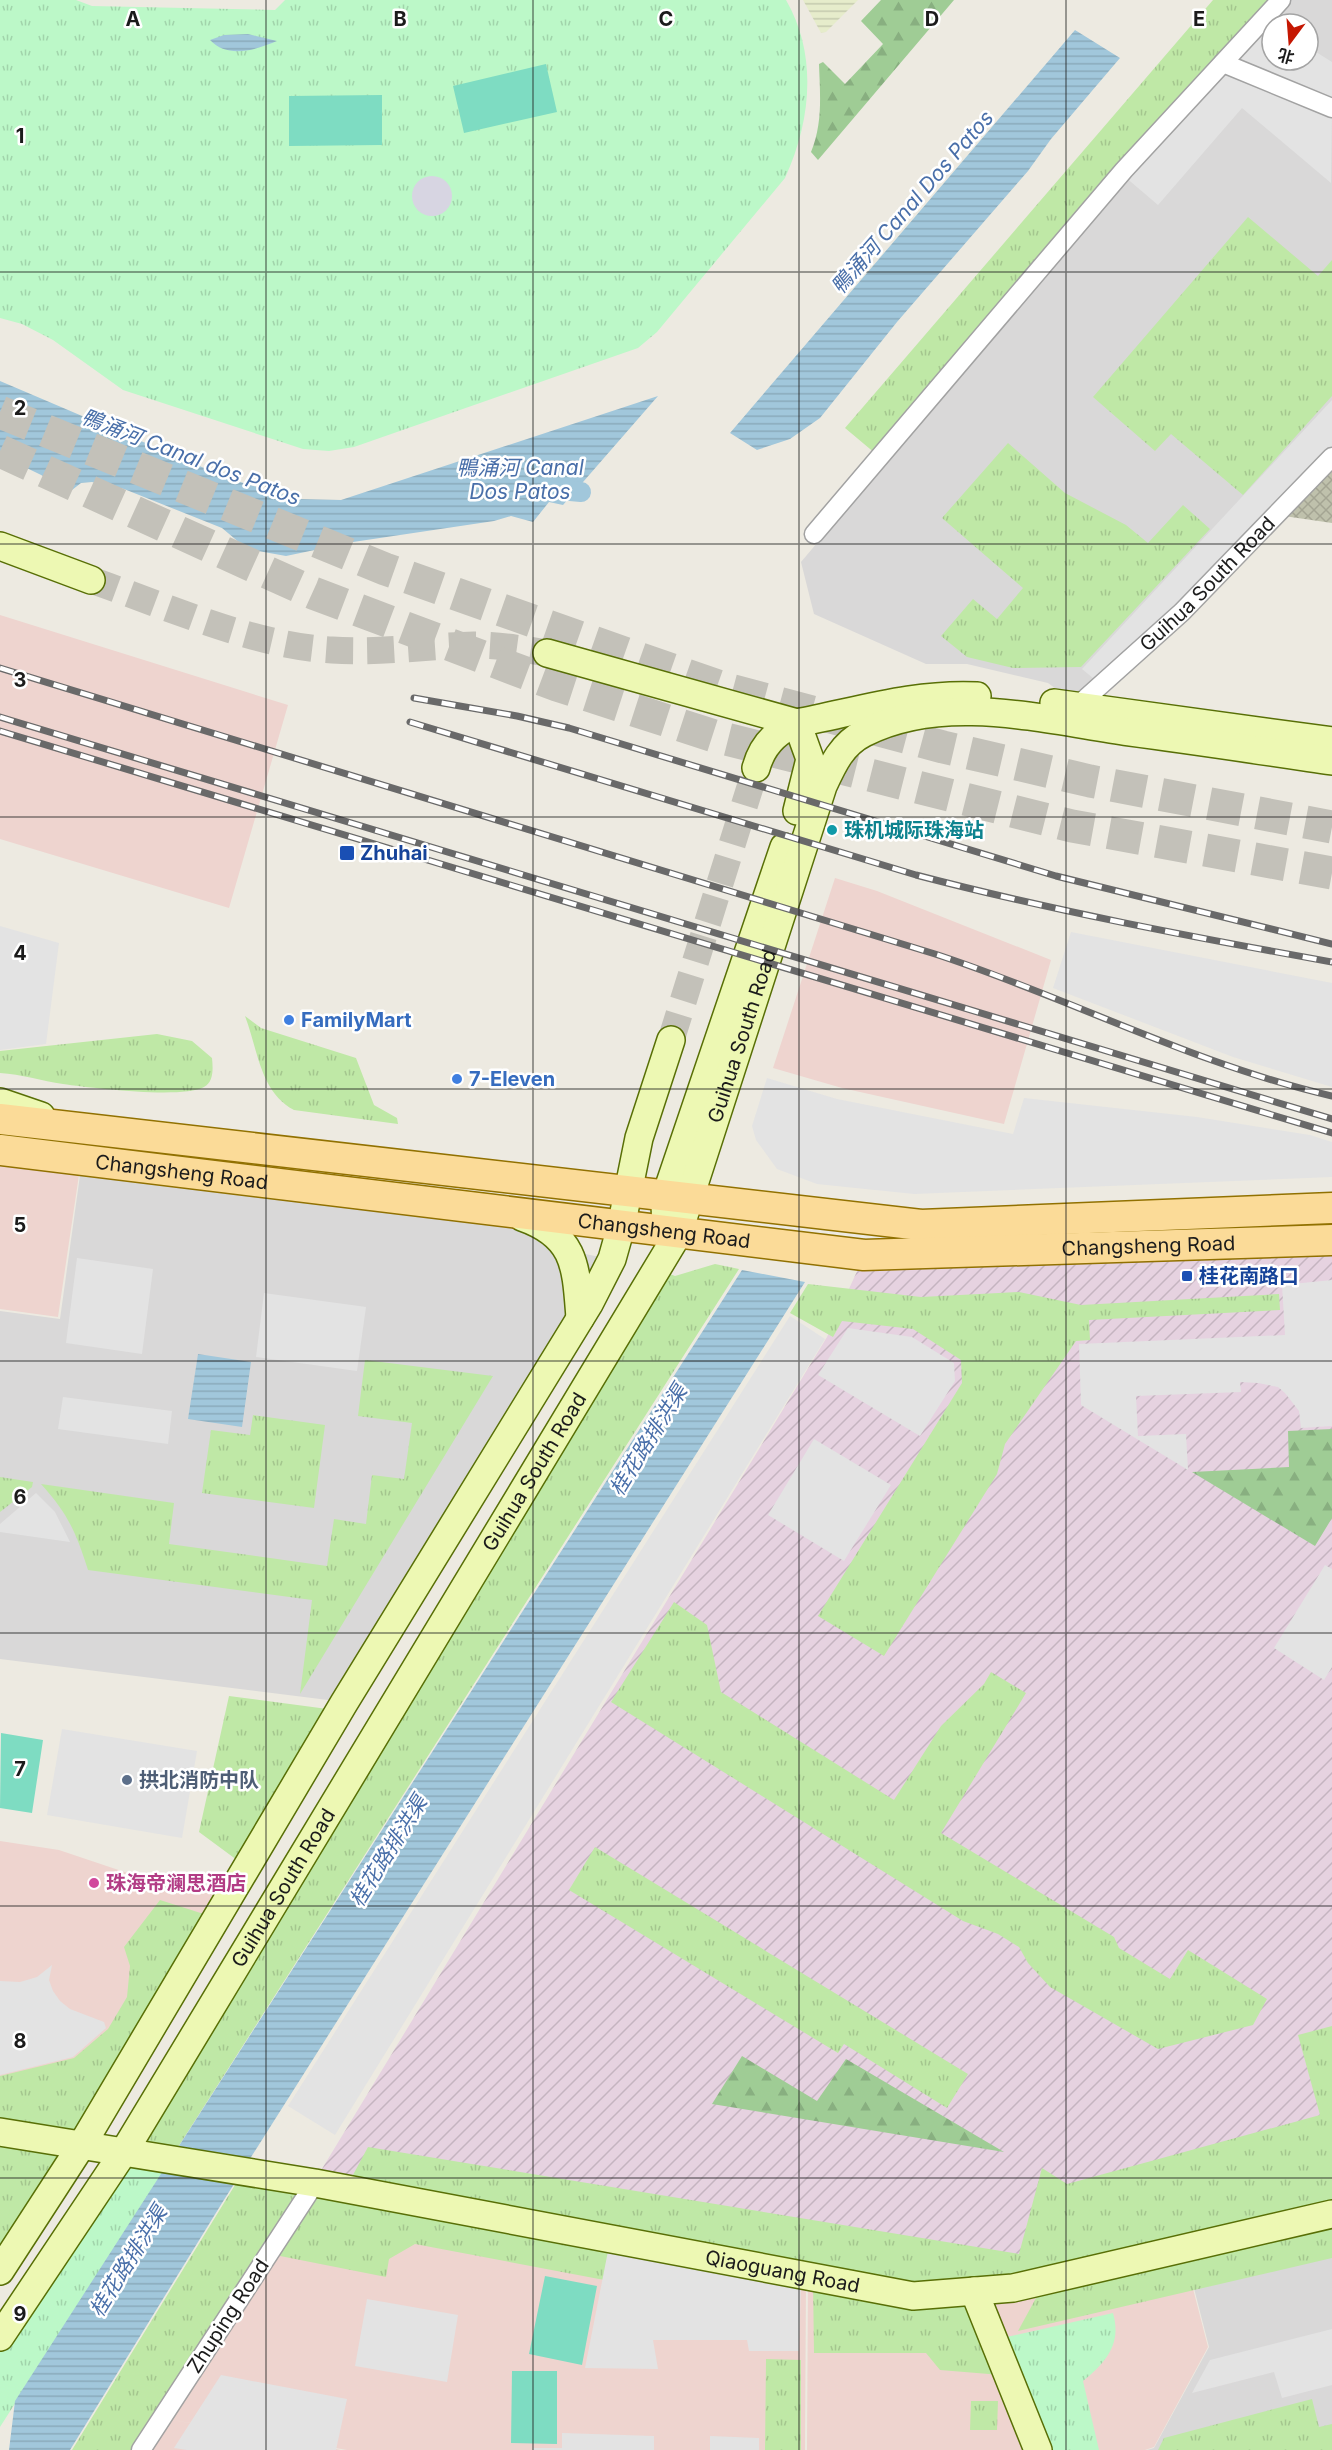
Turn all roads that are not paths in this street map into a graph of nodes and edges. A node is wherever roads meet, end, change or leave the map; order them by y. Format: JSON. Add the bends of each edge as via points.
{"nodes":[{"id":1,"x":1281,"y":0,"type":"edge"},
{"id":2,"x":1223,"y":63,"type":"junction"},
{"id":3,"x":1332,"y":108,"type":"edge"},
{"id":4,"x":1332,"y":457,"type":"edge"},
{"id":5,"x":814,"y":534,"type":"dead end"},
{"id":6,"x":0,"y":546,"type":"edge"},
{"id":7,"x":91,"y":580,"type":"tunnel mouth"},
{"id":8,"x":547,"y":653,"type":"tunnel mouth"},
{"id":9,"x":745,"y":708,"type":"junction"},
{"id":10,"x":1069,"y":713,"type":"junction"},
{"id":11,"x":797,"y":723,"type":"junction"},
{"id":12,"x":1332,"y":741,"type":"edge"},
{"id":13,"x":1332,"y":760,"type":"edge"},
{"id":14,"x":823,"y":786,"type":"junction"},
{"id":15,"x":671,"y":1040,"type":"tunnel mouth"},
{"id":16,"x":0,"y":1102,"type":"edge"},
{"id":17,"x":0,"y":1119,"type":"edge"},
{"id":18,"x":77,"y":1128,"type":"junction"},
{"id":19,"x":0,"y":1150,"type":"edge"},
{"id":20,"x":74,"y":1160,"type":"junction"},
{"id":21,"x":0,"y":1162,"type":"edge"},
{"id":22,"x":627,"y":1190,"type":"junction"},
{"id":23,"x":678,"y":1197,"type":"junction"},
{"id":24,"x":1332,"y":1208,"type":"edge"},
{"id":25,"x":510,"y":1213,"type":"junction"},
{"id":26,"x":621,"y":1227,"type":"junction"},
{"id":27,"x":678,"y":1234,"type":"junction"},
{"id":28,"x":1332,"y":1240,"type":"edge"},
{"id":29,"x":580,"y":1318,"type":"junction"},
{"id":30,"x":0,"y":2132,"type":"edge"},
{"id":31,"x":82,"y":2144,"type":"junction"},
{"id":32,"x":125,"y":2150,"type":"junction"},
{"id":33,"x":315,"y":2182,"type":"junction"},
{"id":34,"x":1332,"y":2214,"type":"edge"},
{"id":35,"x":0,"y":2271,"type":"edge"},
{"id":36,"x":974,"y":2291,"type":"junction"},
{"id":37,"x":0,"y":2337,"type":"edge"},
{"id":38,"x":141,"y":2450,"type":"edge"},
{"id":39,"x":1038,"y":2450,"type":"edge"}],
"edges":[{"from":1,"to":2,"type":"street"},
{"from":2,"to":3,"type":"street"},
{"from":2,"to":5,"type":"street","via":[[1124,170]]},
{"from":4,"to":10,"type":"street","name":"Guihua South Road","via":[[1182,612]]},
{"from":6,"to":7,"type":"main road"},
{"from":8,"to":9,"type":"main road"},
{"from":9,"to":11,"type":"main road"},
{"from":9,"to":11,"type":"main road","name":"Guihua South Road","via":[[755,716],[763,734],[757,766],[766,745]]},
{"from":10,"to":11,"type":"main road","name":"Guihua South Road","via":[[1000,697],[925,696]]},
{"from":10,"to":12,"type":"main road","name":"Guihua South Road"},
{"from":10,"to":13,"type":"main road","name":"Guihua South Road"},
{"from":10,"to":14,"type":"main road","name":"Guihua South Road","via":[[961,712],[888,723],[847,745]]},
{"from":11,"to":14,"type":"main road","via":[[818,748],[824,767]]},
{"from":11,"to":23,"type":"main road","via":[[810,759],[804,788]]},
{"from":14,"to":23,"type":"main road","name":"Guihua South Road"},
{"from":15,"to":22,"type":"main road","name":"Guihua South Road","via":[[639,1138]]},
{"from":16,"to":18,"type":"main road"},
{"from":17,"to":18,"type":"main road","name":"Changsheng Road"},
{"from":18,"to":22,"type":"main road","name":"Changsheng Road"},
{"from":19,"to":20,"type":"main road","name":"Changsheng Road"},
{"from":20,"to":21,"type":"main road"},
{"from":20,"to":25,"type":"main road","name":"Changsheng Road"},
{"from":22,"to":23,"type":"main road","name":"Changsheng Road"},
{"from":22,"to":26,"type":"main road","name":"Guihua South Road"},
{"from":23,"to":24,"type":"main road","name":"Changsheng Road","via":[[921,1225]]},
{"from":23,"to":27,"type":"main road","name":"Guihua South Road"},
{"from":25,"to":26,"type":"main road","name":"Changsheng Road"},
{"from":25,"to":29,"type":"main road","via":[[547,1226],[568,1250]]},
{"from":26,"to":27,"type":"main road","name":"Changsheng Road"},
{"from":26,"to":29,"type":"main road","name":"Guihua South Road","via":[[612,1259]]},
{"from":27,"to":28,"type":"main road","name":"Changsheng Road","via":[[864,1255]]},
{"from":27,"to":32,"type":"main road","name":"Guihua South Road"},
{"from":29,"to":31,"type":"main road","name":"Guihua South Road","via":[[338,1713]]},
{"from":30,"to":31,"type":"main road"},
{"from":31,"to":32,"type":"main road"},
{"from":31,"to":35,"type":"main road","name":"Guihua South Road"},
{"from":32,"to":33,"type":"main road","name":"Qiaoguang Road"},
{"from":32,"to":37,"type":"main road","name":"Guihua South Road"},
{"from":33,"to":36,"type":"main road","name":"Qiaoguang Road","via":[[913,2296]]},
{"from":33,"to":38,"type":"street","name":"Zhuping Road"},
{"from":34,"to":36,"type":"main road","name":"Qiaoguang Road","via":[[1013,2288]]},
{"from":36,"to":39,"type":"main road"}]}
